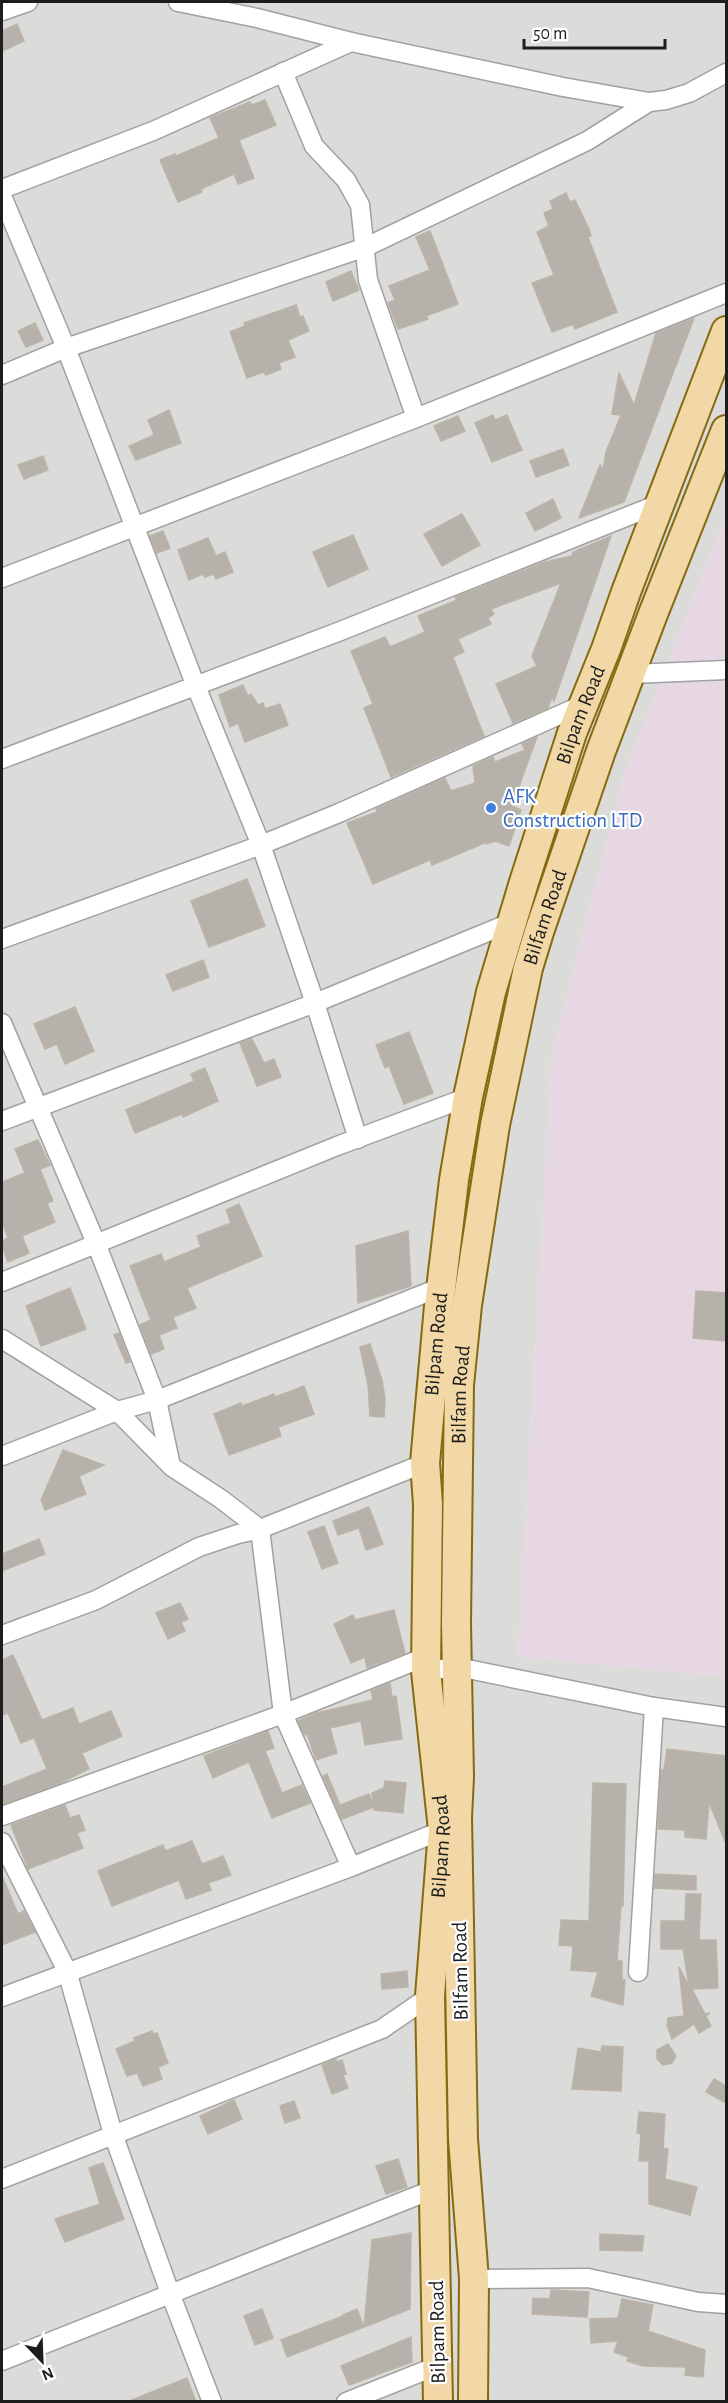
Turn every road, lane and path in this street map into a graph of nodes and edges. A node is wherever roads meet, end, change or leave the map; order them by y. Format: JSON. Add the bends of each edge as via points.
{"nodes":[{"id":1,"x":28,"y":2,"type":"edge"},
{"id":2,"x":178,"y":2,"type":"edge"},
{"id":3,"x":255,"y":10,"type":"edge"},
{"id":4,"x":2,"y":11,"type":"edge"},
{"id":5,"x":351,"y":42,"type":"junction"},
{"id":6,"x":283,"y":72,"type":"junction"},
{"id":7,"x":726,"y":73,"type":"edge"},
{"id":8,"x":649,"y":102,"type":"junction"},
{"id":9,"x":2,"y":189,"type":"edge"},
{"id":10,"x":2,"y":196,"type":"edge"},
{"id":11,"x":366,"y":247,"type":"junction"},
{"id":12,"x":726,"y":293,"type":"edge"},
{"id":13,"x":726,"y":331,"type":"edge"},
{"id":14,"x":66,"y":348,"type":"junction"},
{"id":15,"x":2,"y":375,"type":"edge"},
{"id":16,"x":416,"y":418,"type":"junction"},
{"id":17,"x":726,"y":430,"type":"edge"},
{"id":18,"x":661,"y":503,"type":"junction"},
{"id":19,"x":136,"y":527,"type":"junction"},
{"id":20,"x":2,"y":578,"type":"edge"},
{"id":21,"x":726,"y":670,"type":"edge"},
{"id":22,"x":631,"y":674,"type":"junction"},
{"id":23,"x":195,"y":684,"type":"junction"},
{"id":24,"x":584,"y":704,"type":"junction"},
{"id":25,"x":2,"y":759,"type":"edge"},
{"id":26,"x":261,"y":844,"type":"junction"},
{"id":27,"x":512,"y":922,"type":"junction"},
{"id":28,"x":2,"y":939,"type":"edge"},
{"id":29,"x":315,"y":1003,"type":"junction"},
{"id":30,"x":2,"y":1023,"type":"edge"},
{"id":31,"x":468,"y":1097,"type":"junction"},
{"id":32,"x":37,"y":1109,"type":"junction"},
{"id":33,"x":2,"y":1121,"type":"edge"},
{"id":34,"x":358,"y":1139,"type":"junction"},
{"id":35,"x":96,"y":1243,"type":"junction"},
{"id":36,"x":2,"y":1282,"type":"edge"},
{"id":37,"x":441,"y":1287,"type":"junction"},
{"id":38,"x":2,"y":1340,"type":"edge"},
{"id":39,"x":157,"y":1400,"type":"junction"},
{"id":40,"x":117,"y":1411,"type":"junction"},
{"id":41,"x":2,"y":1456,"type":"edge"},
{"id":42,"x":425,"y":1463,"type":"junction"},
{"id":43,"x":172,"y":1467,"type":"junction"},
{"id":44,"x":260,"y":1529,"type":"junction"},
{"id":45,"x":2,"y":1635,"type":"edge"},
{"id":46,"x":426,"y":1664,"type":"junction"},
{"id":47,"x":458,"y":1667,"type":"junction"},
{"id":48,"x":654,"y":1707,"type":"junction"},
{"id":49,"x":283,"y":1714,"type":"junction"},
{"id":50,"x":726,"y":1717,"type":"edge"},
{"id":51,"x":2,"y":1816,"type":"edge"},
{"id":52,"x":450,"y":1823,"type":"junction"},
{"id":53,"x":2,"y":1842,"type":"edge"},
{"id":54,"x":351,"y":1867,"type":"junction"},
{"id":55,"x":67,"y":1971,"type":"junction"},
{"id":56,"x":638,"y":1972,"type":"dead end"},
{"id":57,"x":430,"y":1996,"type":"junction"},
{"id":58,"x":2,"y":1997,"type":"edge"},
{"id":59,"x":113,"y":2134,"type":"junction"},
{"id":60,"x":2,"y":2179,"type":"edge"},
{"id":61,"x":434,"y":2190,"type":"junction"},
{"id":62,"x":474,"y":2279,"type":"junction"},
{"id":63,"x":170,"y":2293,"type":"junction"},
{"id":64,"x":726,"y":2304,"type":"edge"},
{"id":65,"x":2,"y":2361,"type":"edge"},
{"id":66,"x":439,"y":2366,"type":"junction"},
{"id":67,"x":212,"y":2402,"type":"edge"},
{"id":68,"x":346,"y":2402,"type":"edge"},
{"id":69,"x":438,"y":2402,"type":"edge"},
{"id":70,"x":472,"y":2402,"type":"edge"}],
"edges":[{"from":1,"to":4,"type":"street"},
{"from":2,"to":3,"type":"street"},
{"from":3,"to":5,"type":"street"},
{"from":5,"to":6,"type":"street"},
{"from":5,"to":8,"type":"street"},
{"from":6,"to":9,"type":"street","via":[[153,131]]},
{"from":6,"to":11,"type":"street","via":[[314,146],[346,180],[360,205]]},
{"from":7,"to":8,"type":"street","via":[[689,93]]},
{"from":8,"to":11,"type":"street","via":[[587,141]]},
{"from":10,"to":14,"type":"street"},
{"from":11,"to":14,"type":"street"},
{"from":11,"to":16,"type":"street","via":[[368,280]]},
{"from":12,"to":16,"type":"street"},
{"from":13,"to":18,"type":"main road","name":"Bilpam Road"},
{"from":14,"to":15,"type":"street"},
{"from":14,"to":19,"type":"street"},
{"from":16,"to":19,"type":"street"},
{"from":17,"to":22,"type":"main road","name":"Bilfam Road"},
{"from":18,"to":23,"type":"street","via":[[338,632]]},
{"from":18,"to":24,"type":"main road","name":"Bilpam Road"},
{"from":19,"to":20,"type":"street"},
{"from":19,"to":23,"type":"street"},
{"from":21,"to":22,"type":"street"},
{"from":22,"to":47,"type":"main road","name":"Bilfam Road","via":[[528,969],[495,1125],[467,1305],[459,1385]]},
{"from":23,"to":25,"type":"street"},
{"from":23,"to":26,"type":"street"},
{"from":24,"to":26,"type":"street"},
{"from":24,"to":27,"type":"main road","name":"Bilpam Road"},
{"from":26,"to":28,"type":"street"},
{"from":26,"to":29,"type":"street"},
{"from":27,"to":29,"type":"street"},
{"from":27,"to":31,"type":"main road","name":"Bilpam Road","via":[[491,992]]},
{"from":29,"to":32,"type":"street"},
{"from":29,"to":34,"type":"street"},
{"from":30,"to":32,"type":"street"},
{"from":31,"to":34,"type":"street"},
{"from":31,"to":37,"type":"main road","name":"Bilpam Road"},
{"from":32,"to":33,"type":"street"},
{"from":32,"to":35,"type":"street"},
{"from":34,"to":35,"type":"street"},
{"from":35,"to":36,"type":"street"},
{"from":35,"to":39,"type":"street"},
{"from":37,"to":39,"type":"street"},
{"from":37,"to":42,"type":"main road","name":"Bilpam Road"},
{"from":38,"to":40,"type":"street"},
{"from":39,"to":40,"type":"street"},
{"from":39,"to":43,"type":"street"},
{"from":40,"to":41,"type":"street"},
{"from":40,"to":43,"type":"street"},
{"from":42,"to":44,"type":"street"},
{"from":42,"to":46,"type":"main road","name":"Bilpam Road"},
{"from":43,"to":44,"type":"street"},
{"from":44,"to":45,"type":"street","via":[[199,1547],[96,1600]]},
{"from":44,"to":49,"type":"street"},
{"from":46,"to":47,"type":"street"},
{"from":46,"to":49,"type":"street"},
{"from":46,"to":52,"type":"main road","name":"Bilpam Road"},
{"from":47,"to":48,"type":"street"},
{"from":47,"to":52,"type":"main road","name":"Bilfam Road"},
{"from":48,"to":50,"type":"street"},
{"from":48,"to":56,"type":"street"},
{"from":49,"to":51,"type":"street"},
{"from":49,"to":54,"type":"street"},
{"from":52,"to":54,"type":"street"},
{"from":52,"to":57,"type":"main road","name":"Bilpam Road"},
{"from":52,"to":62,"type":"main road","name":"Bilfam Road","via":[[463,2139]]},
{"from":53,"to":55,"type":"street"},
{"from":54,"to":55,"type":"street"},
{"from":55,"to":58,"type":"street"},
{"from":55,"to":59,"type":"street"},
{"from":57,"to":59,"type":"street","via":[[382,2029]]},
{"from":57,"to":61,"type":"main road","name":"Bilpam Road"},
{"from":59,"to":60,"type":"street"},
{"from":59,"to":63,"type":"street"},
{"from":61,"to":63,"type":"street"},
{"from":61,"to":66,"type":"main road","name":"Bilpam Road"},
{"from":62,"to":64,"type":"street","via":[[588,2278],[698,2302]]},
{"from":62,"to":70,"type":"main road","name":"Bilfam Road"},
{"from":63,"to":65,"type":"street"},
{"from":63,"to":67,"type":"street"},
{"from":66,"to":68,"type":"street"},
{"from":66,"to":69,"type":"main road","name":"Bilpam Road"}]}
